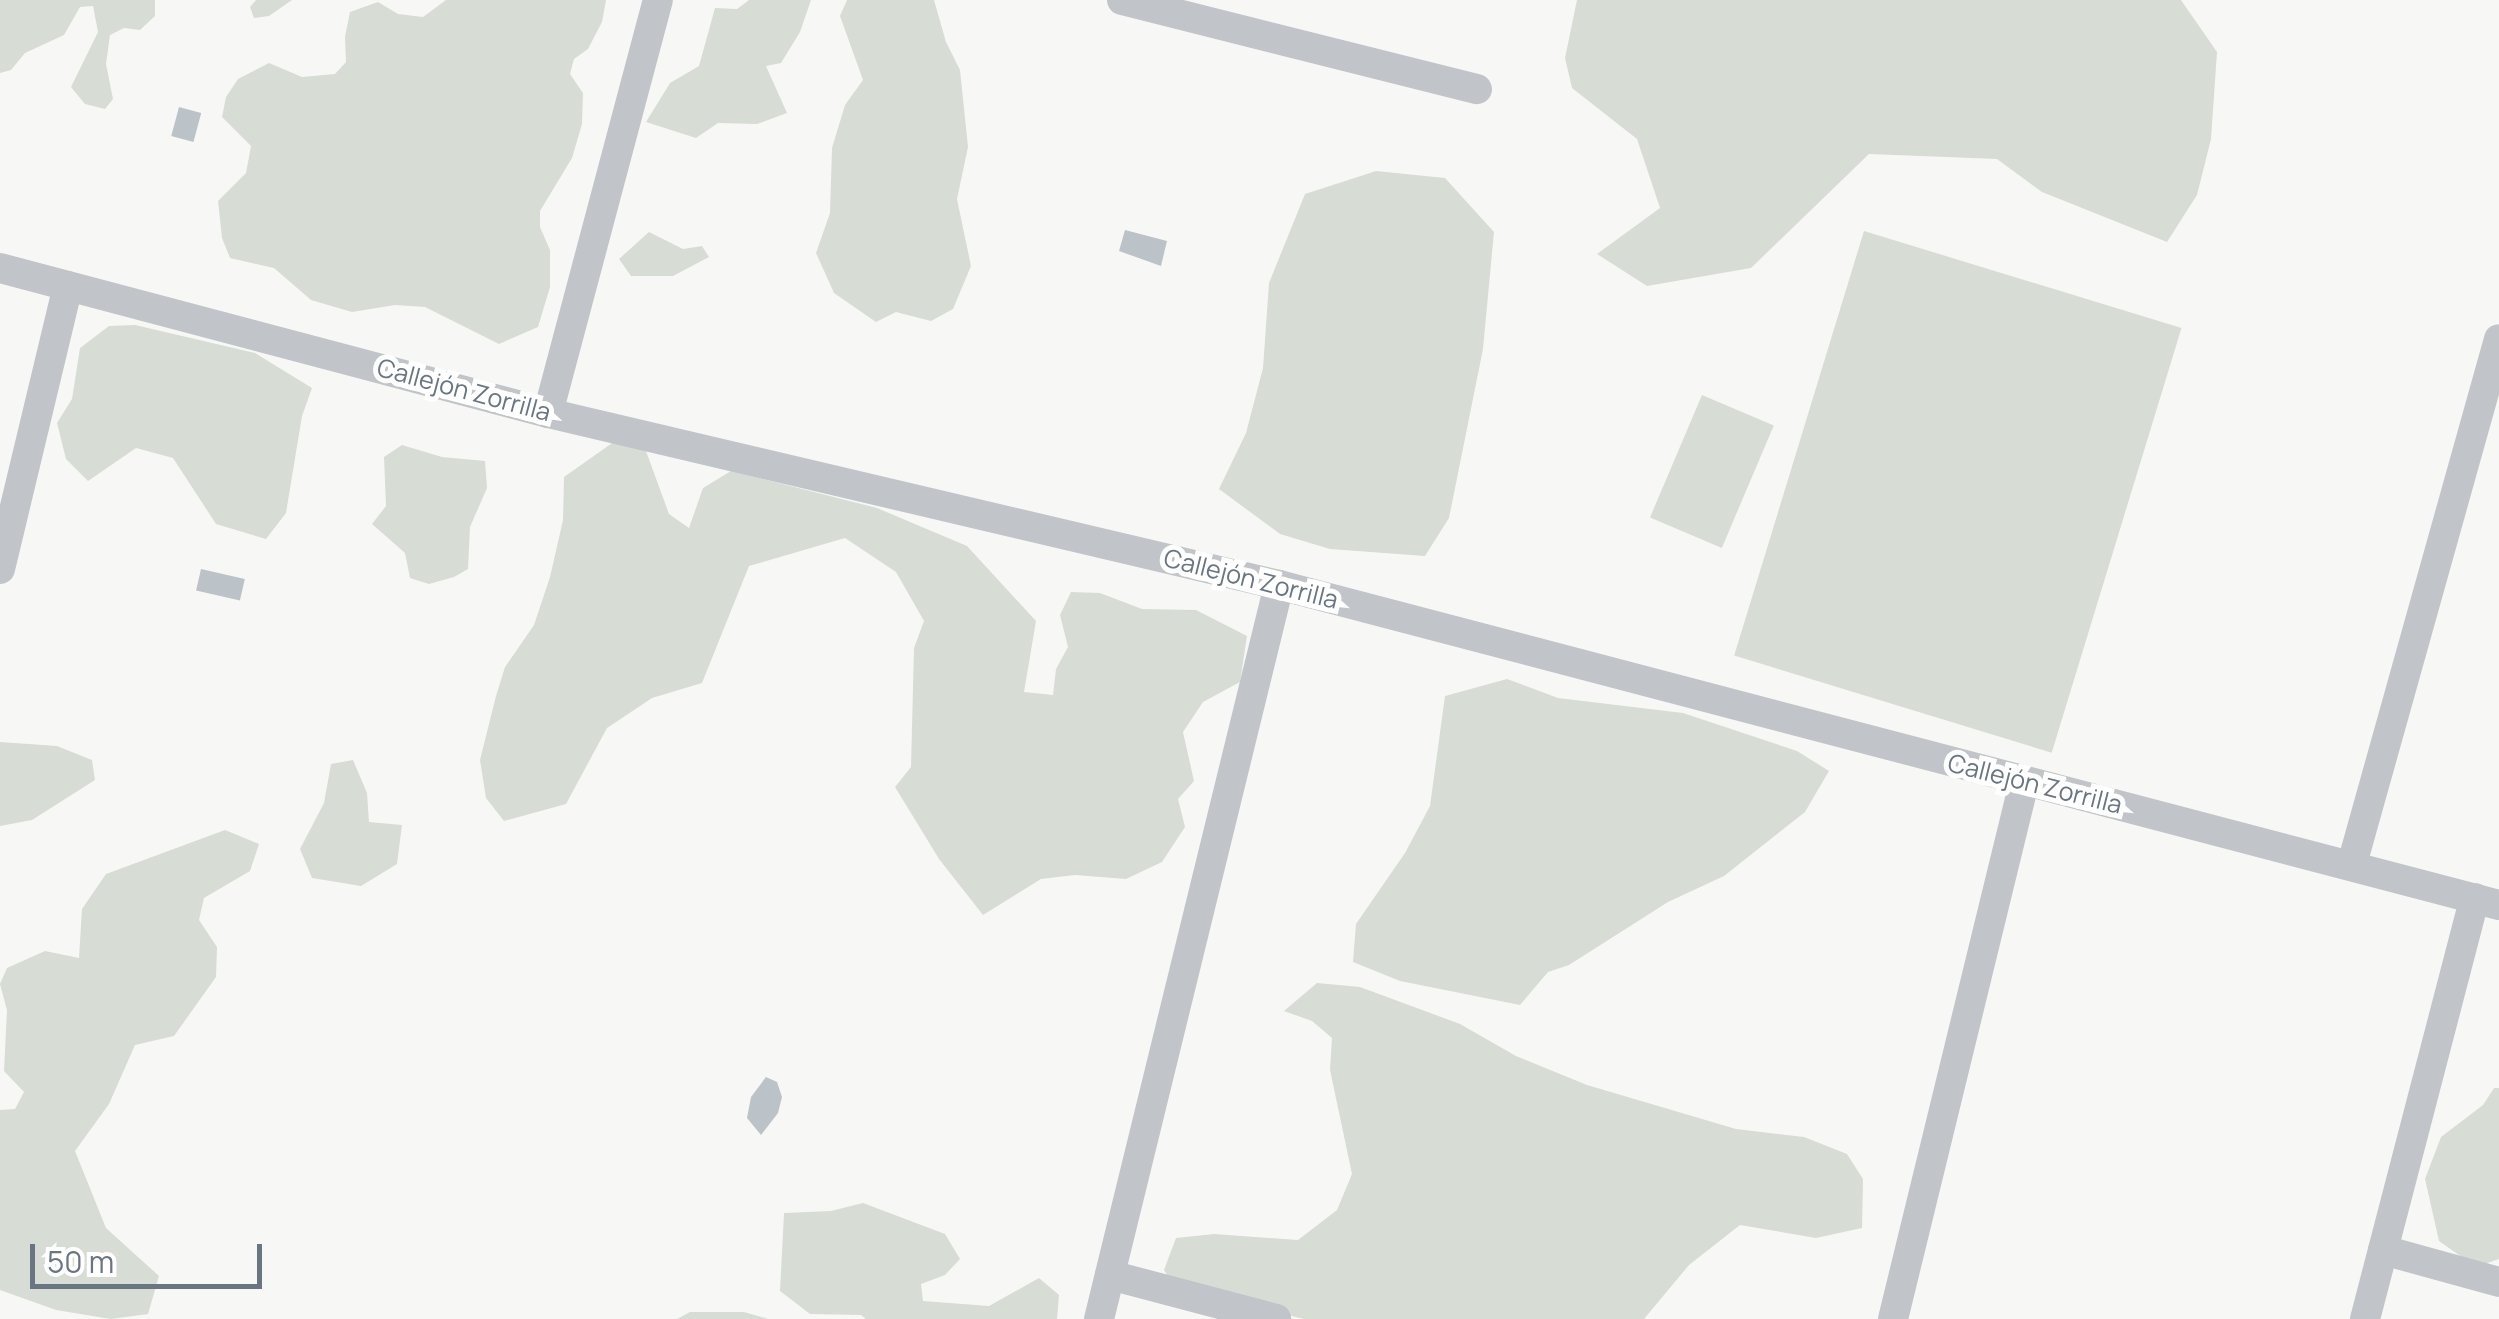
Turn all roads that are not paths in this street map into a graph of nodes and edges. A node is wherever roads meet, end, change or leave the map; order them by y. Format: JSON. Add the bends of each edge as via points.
{"nodes":[{"id":1,"x":658,"y":0,"type":"edge"},
{"id":2,"x":1122,"y":0,"type":"edge"},
{"id":3,"x":1477,"y":89,"type":"dead end"},
{"id":4,"x":0,"y":268,"type":"edge"},
{"id":5,"x":68,"y":286,"type":"junction"},
{"id":6,"x":2497,"y":353,"type":"edge"},
{"id":7,"x":548,"y":413,"type":"junction"},
{"id":8,"x":0,"y":568,"type":"edge"},
{"id":9,"x":1279,"y":584,"type":"junction"},
{"id":10,"x":2024,"y":782,"type":"junction"},
{"id":11,"x":2352,"y":864,"type":"junction"},
{"id":12,"x":2487,"y":902,"type":"edge"},
{"id":13,"x":2384,"y":1250,"type":"junction"},
{"id":14,"x":1110,"y":1275,"type":"junction"},
{"id":15,"x":2499,"y":1282,"type":"edge"},
{"id":16,"x":1099,"y":1319,"type":"edge"},
{"id":17,"x":1276,"y":1319,"type":"edge"},
{"id":18,"x":1892,"y":1319,"type":"edge"},
{"id":19,"x":2365,"y":1319,"type":"edge"}],
"edges":[{"from":1,"to":7,"type":"street"},
{"from":2,"to":3,"type":"street"},
{"from":4,"to":5,"type":"street","name":"Callejón Zorrilla"},
{"from":5,"to":7,"type":"street","name":"Callejón Zorrilla"},
{"from":5,"to":8,"type":"street"},
{"from":6,"to":11,"type":"street"},
{"from":7,"to":9,"type":"street","name":"Callejón Zorrilla"},
{"from":9,"to":10,"type":"street","name":"Callejón Zorrilla"},
{"from":9,"to":14,"type":"street"},
{"from":10,"to":11,"type":"street","name":"Callejón Zorrilla"},
{"from":10,"to":18,"type":"street"},
{"from":11,"to":12,"type":"street","name":"Callejón Zorrilla"},
{"from":12,"to":13,"type":"street"},
{"from":13,"to":15,"type":"street"},
{"from":13,"to":19,"type":"street"},
{"from":14,"to":16,"type":"street"},
{"from":14,"to":17,"type":"street"}]}
